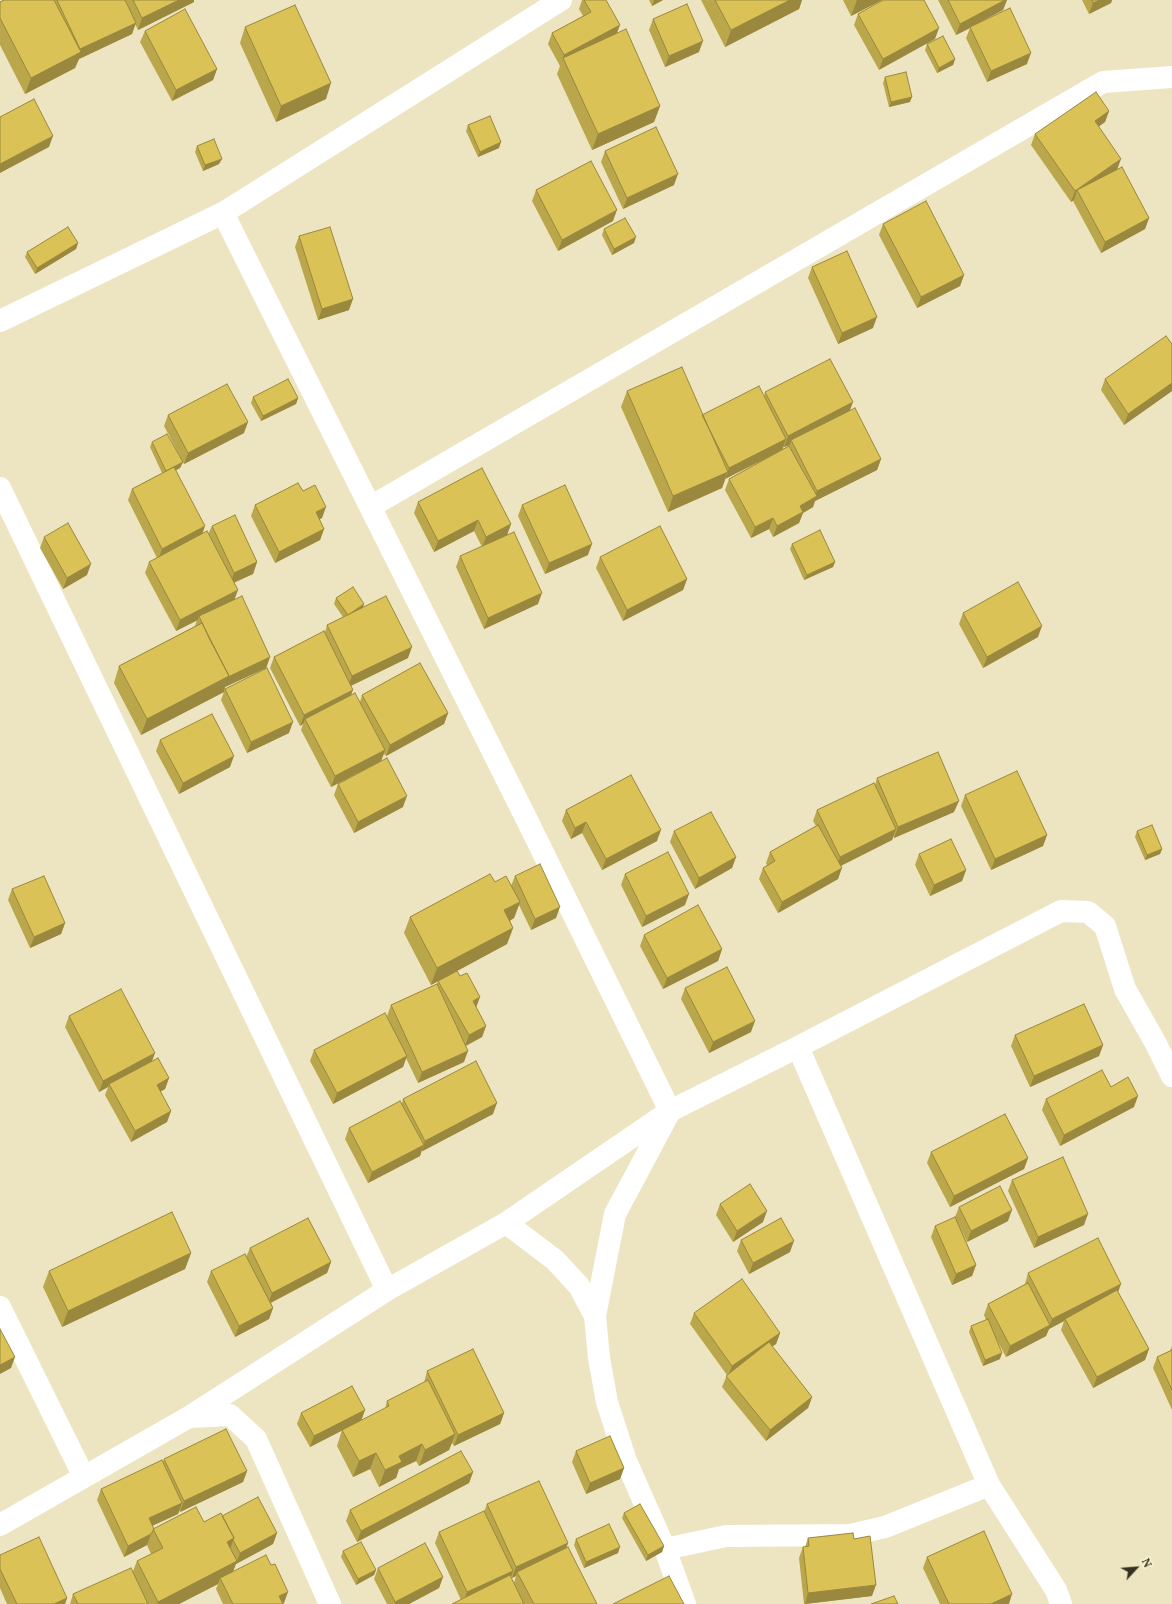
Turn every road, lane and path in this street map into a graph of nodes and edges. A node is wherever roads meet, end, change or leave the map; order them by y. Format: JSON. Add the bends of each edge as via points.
{"nodes":[{"id":1,"x":561,"y":0,"type":"edge"},
{"id":2,"x":1172,"y":77,"type":"edge"},
{"id":3,"x":222,"y":213,"type":"junction"},
{"id":4,"x":0,"y":321,"type":"edge"},
{"id":5,"x":0,"y":488,"type":"edge"},
{"id":6,"x":370,"y":507,"type":"junction"},
{"id":7,"x":798,"y":1047,"type":"junction"},
{"id":8,"x":1172,"y":1076,"type":"edge"},
{"id":9,"x":670,"y":1111,"type":"junction"},
{"id":10,"x":506,"y":1223,"type":"junction"},
{"id":11,"x":387,"y":1290,"type":"junction"},
{"id":12,"x":0,"y":1307,"type":"edge"},
{"id":13,"x":595,"y":1316,"type":"junction"},
{"id":14,"x":189,"y":1417,"type":"junction"},
{"id":15,"x":84,"y":1477,"type":"junction"},
{"id":16,"x":989,"y":1485,"type":"junction"},
{"id":17,"x":0,"y":1525,"type":"edge"},
{"id":18,"x":665,"y":1549,"type":"junction"},
{"id":19,"x":330,"y":1604,"type":"edge"},
{"id":20,"x":685,"y":1604,"type":"edge"},
{"id":21,"x":1061,"y":1604,"type":"edge"}],
"edges":[{"from":1,"to":3,"type":"street"},
{"from":2,"to":6,"type":"street","via":[[1102,82]]},
{"from":3,"to":4,"type":"street"},
{"from":3,"to":6,"type":"street"},
{"from":5,"to":11,"type":"street"},
{"from":6,"to":9,"type":"street"},
{"from":7,"to":8,"type":"street","via":[[1061,911],[1088,912],[1105,926],[1125,989]]},
{"from":7,"to":9,"type":"street"},
{"from":7,"to":16,"type":"street"},
{"from":9,"to":10,"type":"street"},
{"from":9,"to":13,"type":"street","via":[[615,1214]]},
{"from":10,"to":11,"type":"street"},
{"from":10,"to":13,"type":"street","via":[[556,1260],[579,1286]]},
{"from":11,"to":14,"type":"street"},
{"from":12,"to":15,"type":"street"},
{"from":13,"to":18,"type":"street","via":[[607,1402],[626,1461]]},
{"from":14,"to":15,"type":"street"},
{"from":14,"to":19,"type":"street","via":[[230,1415],[256,1439]]},
{"from":15,"to":17,"type":"street"},
{"from":16,"to":18,"type":"street","via":[[885,1527],[850,1535],[726,1536]]},
{"from":16,"to":21,"type":"street","via":[[1056,1590]]},
{"from":18,"to":20,"type":"street"}]}
